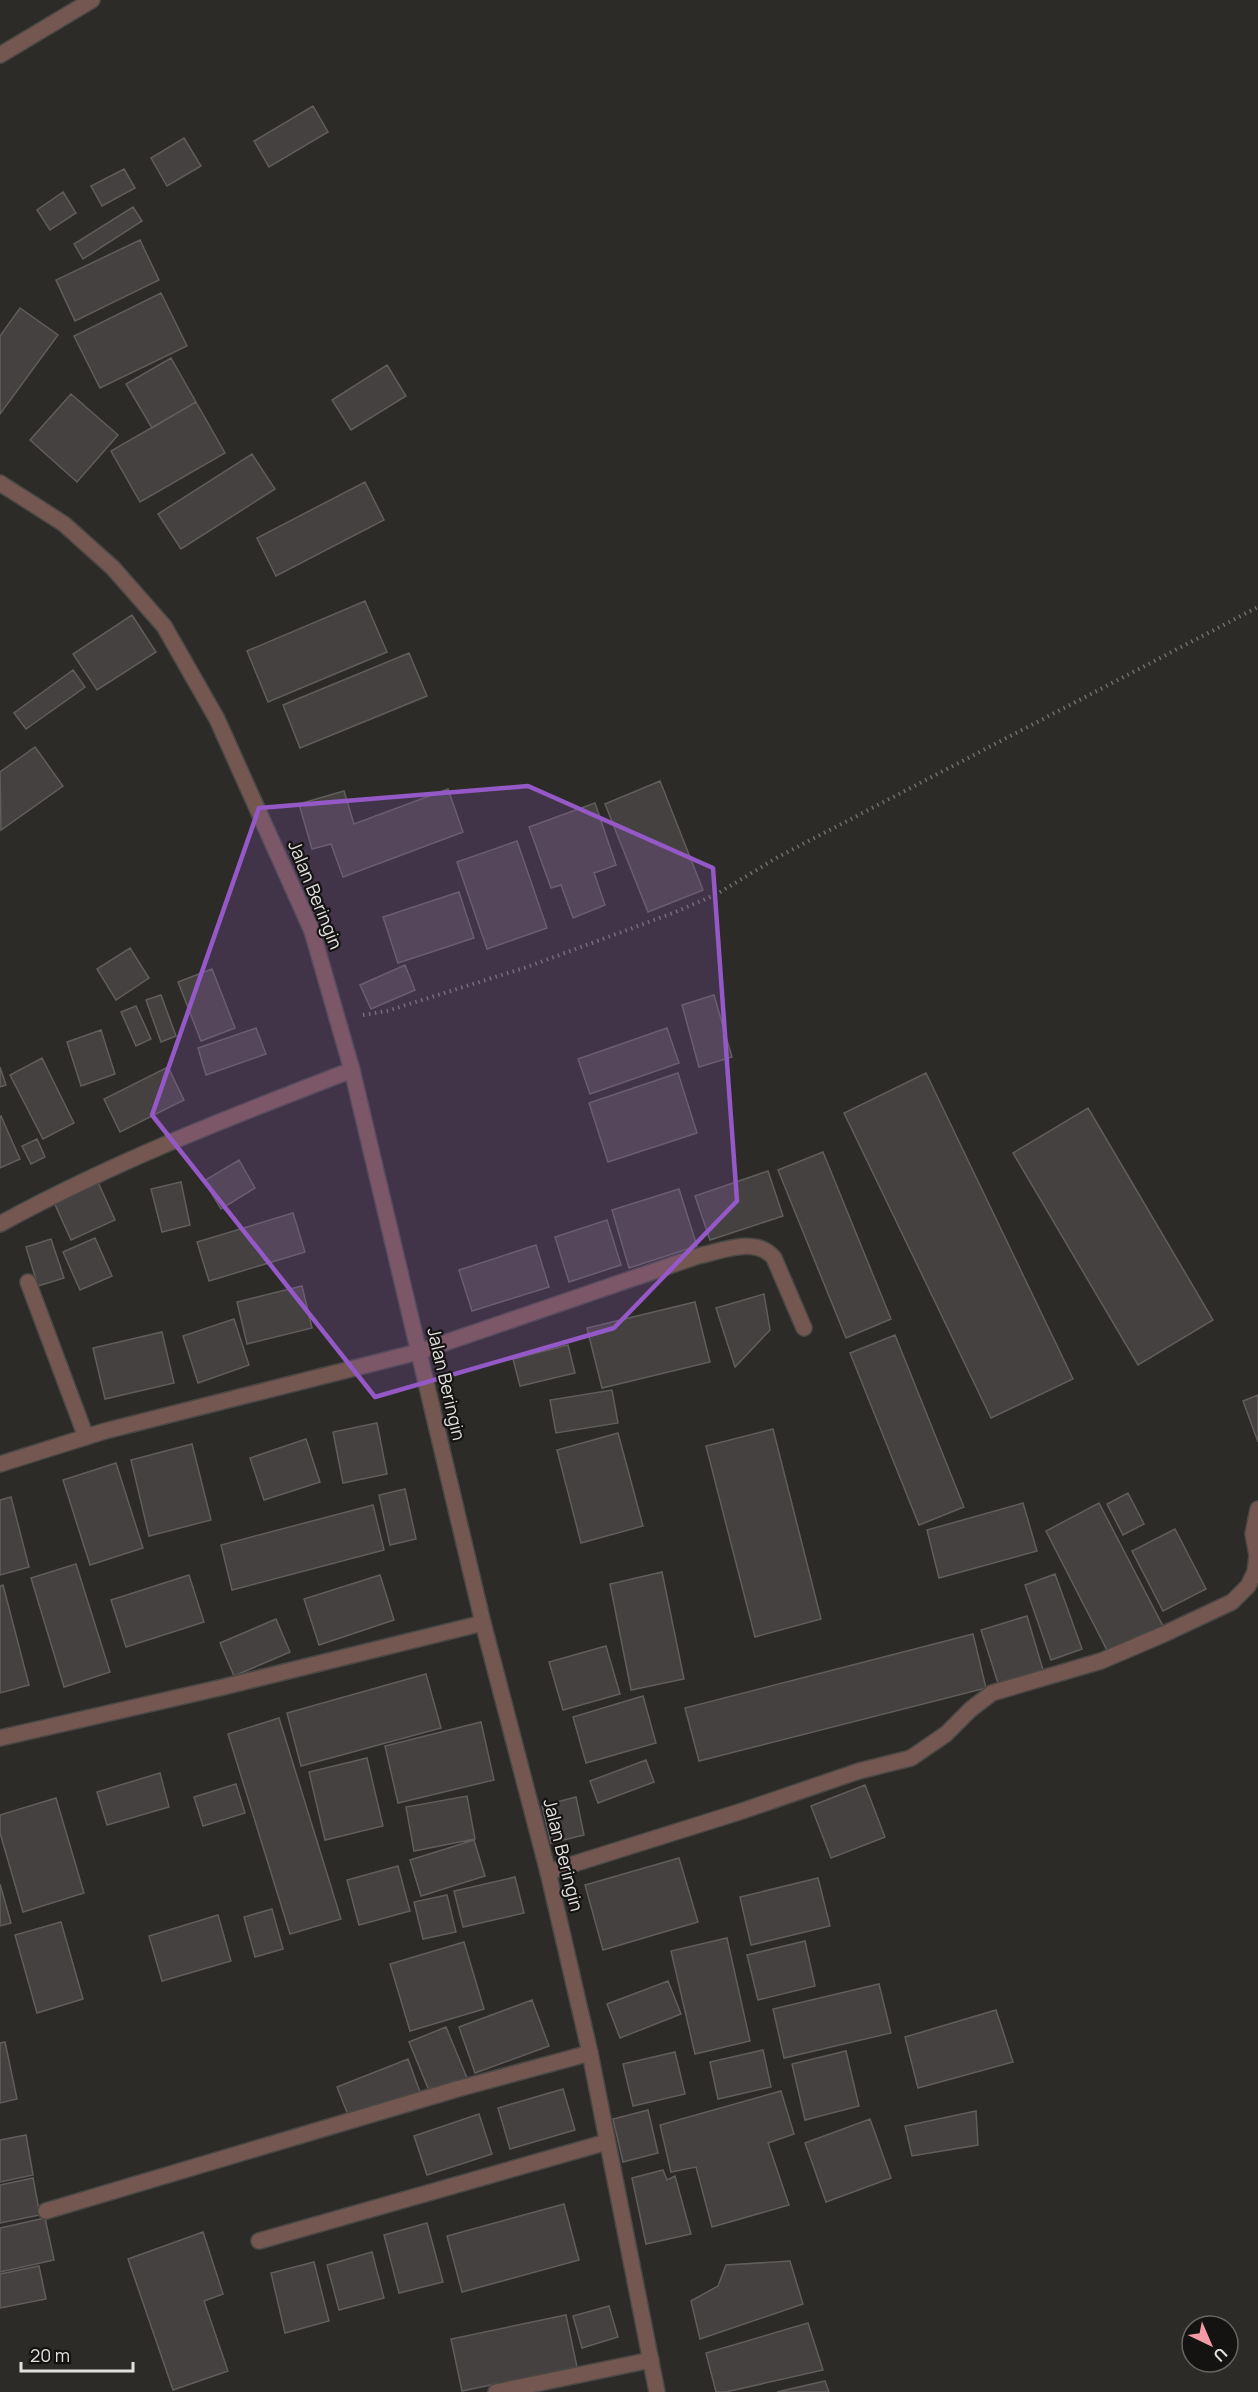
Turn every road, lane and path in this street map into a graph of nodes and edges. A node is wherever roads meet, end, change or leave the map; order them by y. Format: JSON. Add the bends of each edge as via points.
{"nodes":[{"id":1,"x":92,"y":0,"type":"edge"},
{"id":2,"x":0,"y":56,"type":"edge"},
{"id":3,"x":0,"y":483,"type":"edge"},
{"id":4,"x":1258,"y":607,"type":"edge"},
{"id":5,"x":338,"y":1019,"type":"junction"},
{"id":6,"x":352,"y":1070,"type":"junction"},
{"id":7,"x":0,"y":1224,"type":"edge"},
{"id":8,"x":28,"y":1282,"type":"dead end"},
{"id":9,"x":804,"y":1328,"type":"dead end"},
{"id":10,"x":418,"y":1352,"type":"junction"},
{"id":11,"x":86,"y":1437,"type":"junction"},
{"id":12,"x":0,"y":1464,"type":"edge"},
{"id":13,"x":1258,"y":1509,"type":"edge"},
{"id":14,"x":483,"y":1623,"type":"junction"},
{"id":15,"x":0,"y":1738,"type":"edge"},
{"id":16,"x":548,"y":1872,"type":"junction"},
{"id":17,"x":590,"y":2053,"type":"junction"},
{"id":18,"x":607,"y":2142,"type":"junction"},
{"id":19,"x":46,"y":2211,"type":"dead end"},
{"id":20,"x":259,"y":2241,"type":"dead end"},
{"id":21,"x":651,"y":2360,"type":"junction"},
{"id":22,"x":496,"y":2392,"type":"edge"},
{"id":23,"x":657,"y":2392,"type":"edge"}],
"edges":[{"from":1,"to":2,"type":"street"},
{"from":3,"to":5,"type":"street","name":"Jalan Beringin","via":[[64,524],[113,568],[164,626],[217,719],[307,921]]},
{"from":4,"to":5,"type":"path","via":[[673,914],[527,967],[387,1011]]},
{"from":5,"to":6,"type":"street","name":"Jalan Beringin"},
{"from":6,"to":7,"type":"street","via":[[208,1125]]},
{"from":6,"to":10,"type":"street","name":"Jalan Beringin"},
{"from":8,"to":11,"type":"street"},
{"from":9,"to":10,"type":"street","via":[[774,1258],[761,1248],[745,1246],[698,1256]]},
{"from":10,"to":11,"type":"street"},
{"from":10,"to":14,"type":"street","name":"Jalan Beringin"},
{"from":11,"to":12,"type":"street"},
{"from":13,"to":16,"type":"street","via":[[1253,1534],[1255,1572],[1232,1602],[1101,1661],[992,1693],[946,1734],[911,1758],[859,1771]]},
{"from":14,"to":15,"type":"street"},
{"from":14,"to":16,"type":"street","name":"Jalan Beringin"},
{"from":16,"to":17,"type":"street","name":"Jalan Beringin"},
{"from":17,"to":18,"type":"street","name":"Jalan Beringin"},
{"from":17,"to":19,"type":"street"},
{"from":18,"to":20,"type":"street"},
{"from":18,"to":21,"type":"street","name":"Jalan Beringin"},
{"from":21,"to":22,"type":"street"},
{"from":21,"to":23,"type":"street","name":"Jalan Beringin"}]}
